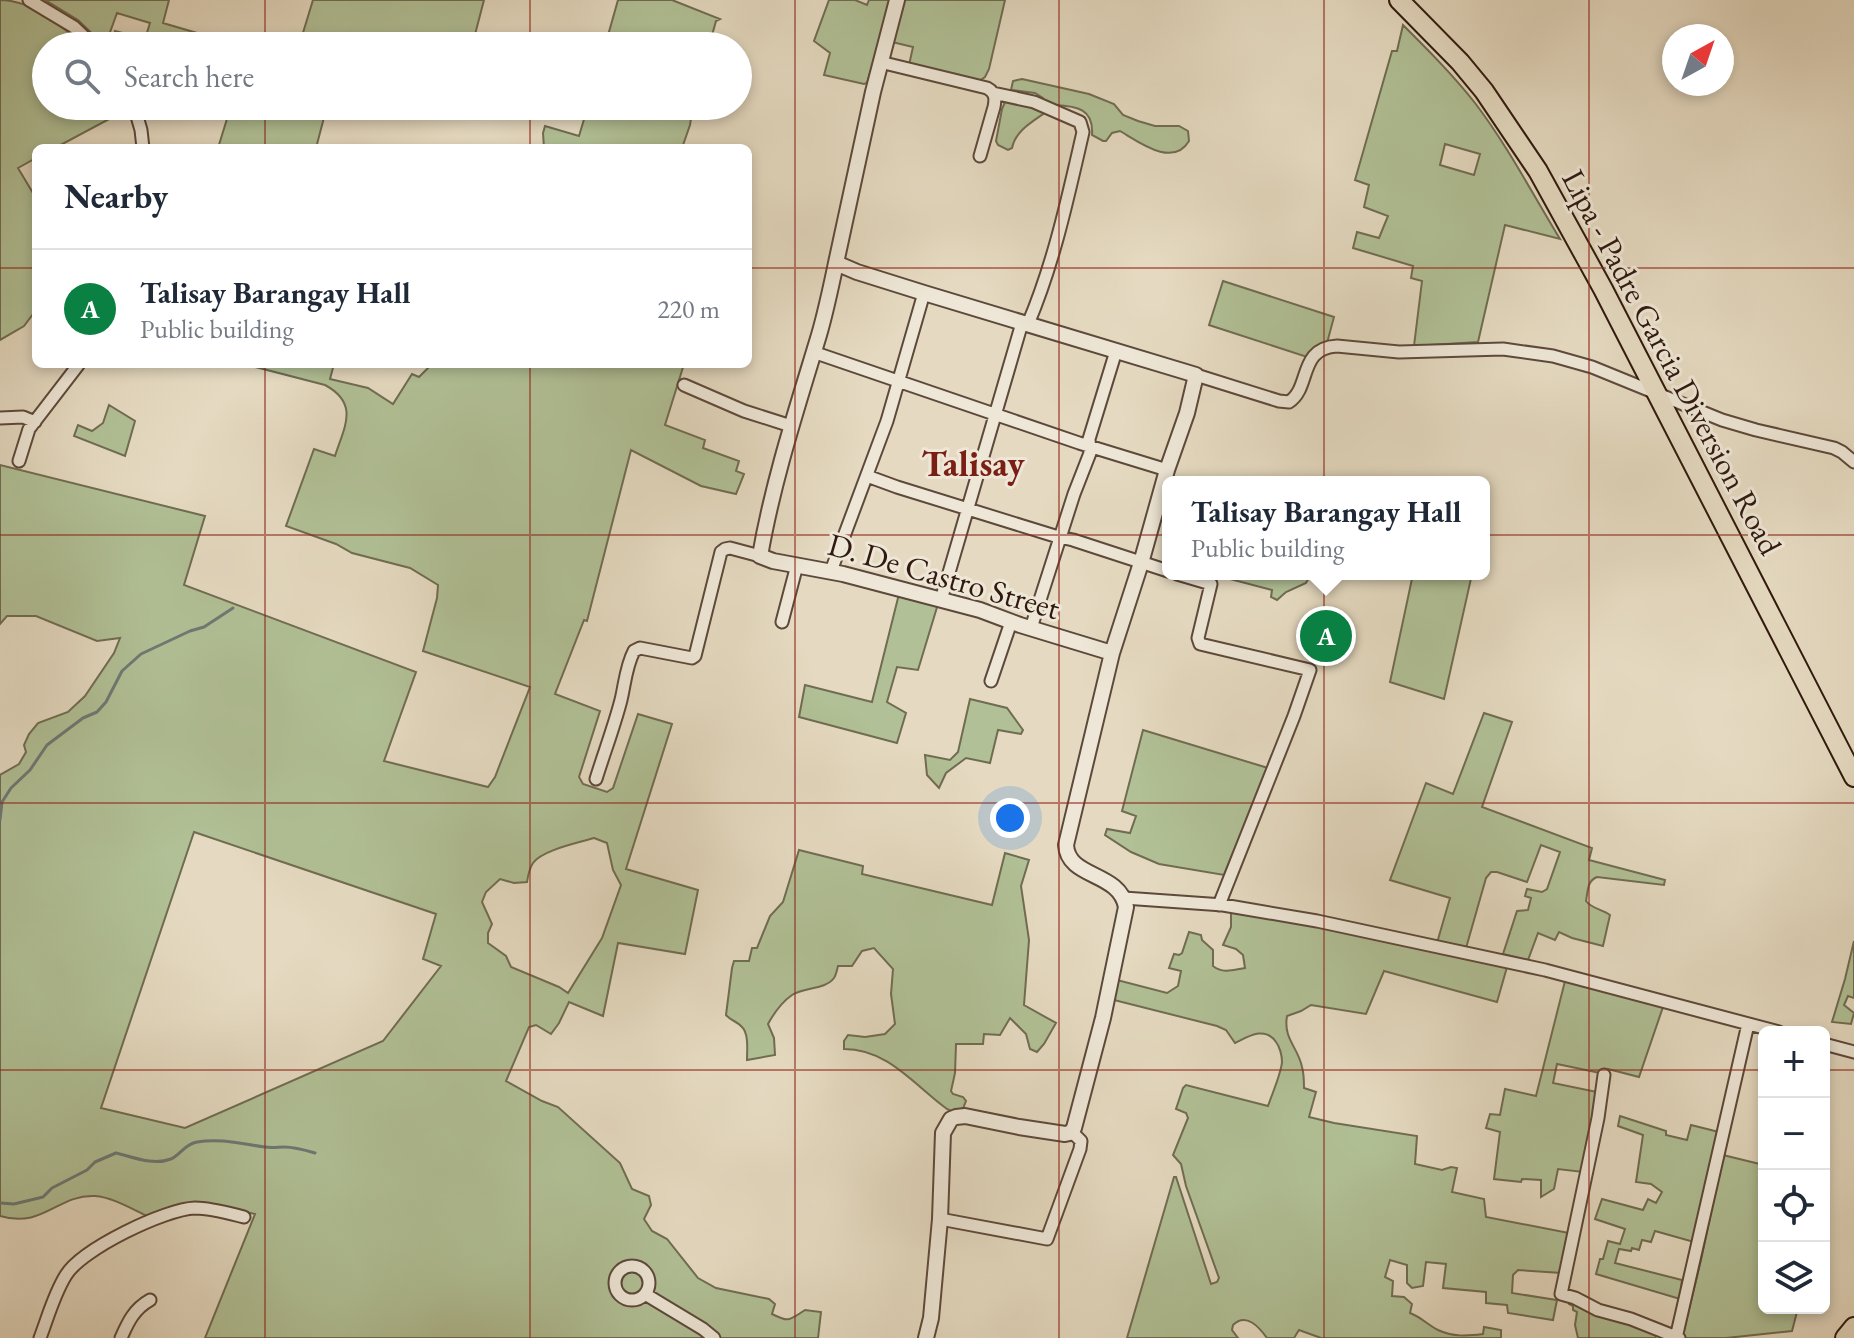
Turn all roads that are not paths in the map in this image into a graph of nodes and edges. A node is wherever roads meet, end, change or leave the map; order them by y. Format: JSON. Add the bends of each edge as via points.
{"nodes":[{"id":1,"x":29,"y":0,"type":"edge"},
{"id":2,"x":897,"y":0,"type":"edge"},
{"id":3,"x":1399,"y":0,"type":"edge"},
{"id":4,"x":79,"y":32,"type":"edge"},
{"id":5,"x":880,"y":62,"type":"junction"},
{"id":6,"x":993,"y":93,"type":"junction"},
{"id":7,"x":138,"y":120,"type":"edge"},
{"id":8,"x":143,"y":144,"type":"edge"},
{"id":9,"x":980,"y":156,"type":"dead end"},
{"id":10,"x":836,"y":263,"type":"junction"},
{"id":11,"x":924,"y":293,"type":"junction"},
{"id":12,"x":1025,"y":324,"type":"junction"},
{"id":13,"x":1116,"y":351,"type":"junction"},
{"id":14,"x":813,"y":352,"type":"junction"},
{"id":15,"x":76,"y":368,"type":"edge"},
{"id":16,"x":1196,"y":375,"type":"junction"},
{"id":17,"x":898,"y":381,"type":"junction"},
{"id":18,"x":684,"y":385,"type":"dead end"},
{"id":19,"x":1658,"y":395,"type":"junction"},
{"id":20,"x":996,"y":415,"type":"junction"},
{"id":21,"x":0,"y":418,"type":"edge"},
{"id":22,"x":35,"y":422,"type":"junction"},
{"id":23,"x":791,"y":426,"type":"junction"},
{"id":24,"x":1089,"y":446,"type":"junction"},
{"id":25,"x":19,"y":461,"type":"dead end"},
{"id":26,"x":1854,"y":462,"type":"edge"},
{"id":27,"x":1167,"y":470,"type":"junction"},
{"id":28,"x":867,"y":476,"type":"junction"},
{"id":29,"x":1165,"y":476,"type":"edge"},
{"id":30,"x":1162,"y":488,"type":"edge"},
{"id":31,"x":967,"y":508,"type":"junction"},
{"id":32,"x":1060,"y":537,"type":"junction"},
{"id":33,"x":760,"y":556,"type":"junction"},
{"id":34,"x":1141,"y":563,"type":"junction"},
{"id":35,"x":797,"y":565,"type":"junction"},
{"id":36,"x":1162,"y":569,"type":"edge"},
{"id":37,"x":831,"y":571,"type":"junction"},
{"id":38,"x":1197,"y":580,"type":"edge"},
{"id":39,"x":941,"y":600,"type":"junction"},
{"id":40,"x":782,"y":622,"type":"dead end"},
{"id":41,"x":1011,"y":622,"type":"junction"},
{"id":42,"x":1031,"y":628,"type":"junction"},
{"id":43,"x":1112,"y":653,"type":"junction"},
{"id":44,"x":991,"y":681,"type":"dead end"},
{"id":45,"x":1854,"y":777,"type":"edge"},
{"id":46,"x":596,"y":779,"type":"dead end"},
{"id":47,"x":1124,"y":898,"type":"junction"},
{"id":48,"x":1219,"y":905,"type":"junction"},
{"id":49,"x":1748,"y":1024,"type":"junction"},
{"id":50,"x":1758,"y":1027,"type":"edge"},
{"id":51,"x":1830,"y":1046,"type":"edge"},
{"id":52,"x":1854,"y":1052,"type":"edge"},
{"id":53,"x":1604,"y":1075,"type":"dead end"},
{"id":54,"x":1072,"y":1132,"type":"junction"},
{"id":55,"x":244,"y":1217,"type":"dead end"},
{"id":56,"x":940,"y":1219,"type":"junction"},
{"id":57,"x":645,"y":1294,"type":"dead end"},
{"id":58,"x":150,"y":1300,"type":"dead end"},
{"id":59,"x":1854,"y":1327,"type":"edge"},
{"id":60,"x":1678,"y":1337,"type":"edge"},
{"id":61,"x":40,"y":1338,"type":"edge"},
{"id":62,"x":121,"y":1338,"type":"edge"},
{"id":63,"x":714,"y":1338,"type":"edge"},
{"id":64,"x":926,"y":1338,"type":"edge"},
{"id":65,"x":1845,"y":1338,"type":"edge"}],
"edges":[{"from":1,"to":4,"type":"street"},
{"from":2,"to":5,"type":"street"},
{"from":3,"to":19,"type":"main road","name":"Lipa - Padre Garcia Diversion Road","via":[[1460,62],[1511,129],[1573,232]]},
{"from":5,"to":6,"type":"street"},
{"from":5,"to":10,"type":"street"},
{"from":6,"to":9,"type":"street"},
{"from":6,"to":12,"type":"street","via":[[1069,117],[1080,122],[1083,132],[1062,227],[1036,309]]},
{"from":7,"to":8,"type":"street"},
{"from":10,"to":11,"type":"street"},
{"from":10,"to":14,"type":"street"},
{"from":11,"to":12,"type":"street"},
{"from":11,"to":17,"type":"street"},
{"from":12,"to":13,"type":"street"},
{"from":12,"to":20,"type":"street"},
{"from":13,"to":16,"type":"street"},
{"from":13,"to":24,"type":"street"},
{"from":14,"to":17,"type":"street"},
{"from":14,"to":23,"type":"street"},
{"from":15,"to":22,"type":"street"},
{"from":16,"to":19,"type":"street","via":[[1290,402],[1310,360],[1328,347],[1399,352],[1503,349],[1583,364]]},
{"from":16,"to":27,"type":"street"},
{"from":17,"to":20,"type":"street"},
{"from":17,"to":28,"type":"street"},
{"from":18,"to":23,"type":"street"},
{"from":19,"to":26,"type":"street","via":[[1733,423],[1834,448]]},
{"from":19,"to":45,"type":"main road","name":"Lipa - Padre Garcia Diversion Road"},
{"from":20,"to":24,"type":"street"},
{"from":20,"to":31,"type":"street"},
{"from":21,"to":22,"type":"street"},
{"from":22,"to":25,"type":"street"},
{"from":23,"to":33,"type":"street"},
{"from":24,"to":27,"type":"street"},
{"from":24,"to":32,"type":"street"},
{"from":27,"to":29,"type":"street"},
{"from":28,"to":31,"type":"street"},
{"from":28,"to":37,"type":"street"},
{"from":30,"to":34,"type":"street"},
{"from":31,"to":32,"type":"street"},
{"from":31,"to":39,"type":"street"},
{"from":32,"to":34,"type":"street"},
{"from":32,"to":42,"type":"street"},
{"from":33,"to":35,"type":"street","name":"D. De Castro Street"},
{"from":33,"to":46,"type":"street","via":[[730,548],[721,552],[695,656],[634,651]]},
{"from":34,"to":36,"type":"street"},
{"from":34,"to":43,"type":"street"},
{"from":35,"to":37,"type":"street","name":"D. De Castro Street"},
{"from":35,"to":40,"type":"street"},
{"from":37,"to":39,"type":"street","name":"D. De Castro Street"},
{"from":38,"to":48,"type":"street","via":[[1211,584],[1200,644],[1310,670]]},
{"from":39,"to":41,"type":"street","name":"D. De Castro Street"},
{"from":41,"to":42,"type":"street","name":"D. De Castro Street"},
{"from":41,"to":44,"type":"street"},
{"from":42,"to":43,"type":"street","name":"D. De Castro Street"},
{"from":43,"to":47,"type":"street","via":[[1065,849],[1073,863],[1112,884]]},
{"from":47,"to":48,"type":"street"},
{"from":47,"to":54,"type":"street","via":[[1103,1018]]},
{"from":48,"to":49,"type":"street","via":[[1545,970]]},
{"from":49,"to":50,"type":"street"},
{"from":49,"to":60,"type":"street"},
{"from":51,"to":52,"type":"street"},
{"from":53,"to":60,"type":"street","via":[[1561,1294]]},
{"from":54,"to":56,"type":"street","via":[[953,1118],[943,1133]]},
{"from":54,"to":56,"type":"street","via":[[1081,1141],[1080,1149],[1047,1239]]},
{"from":55,"to":61,"type":"street","via":[[193,1208],[119,1235],[68,1272]]},
{"from":56,"to":64,"type":"street"},
{"from":57,"to":63,"type":"street"},
{"from":58,"to":62,"type":"street","via":[[130,1317]]},
{"from":59,"to":65,"type":"main road"}]}
